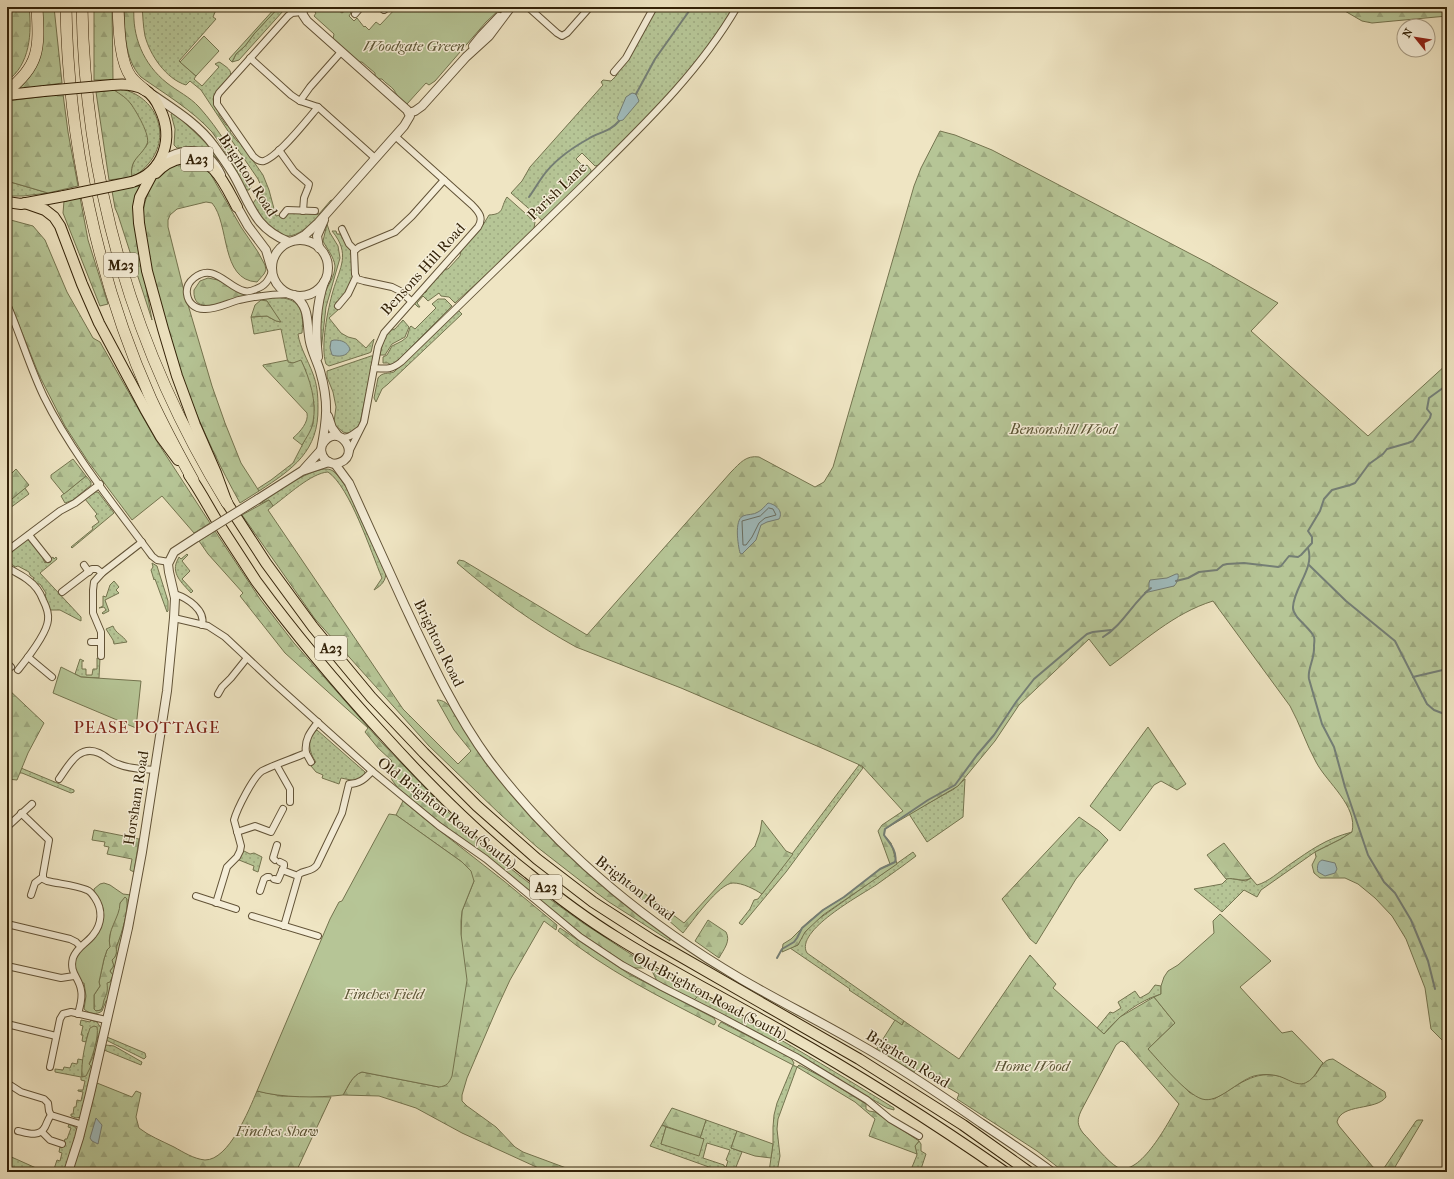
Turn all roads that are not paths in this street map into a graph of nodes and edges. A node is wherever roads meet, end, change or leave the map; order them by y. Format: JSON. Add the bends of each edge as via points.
{"nodes":[{"id":1,"x":37,"y":7,"type":"edge"},
{"id":2,"x":66,"y":7,"type":"edge"},
{"id":3,"x":82,"y":7,"type":"edge"},
{"id":4,"x":118,"y":7,"type":"edge"},
{"id":5,"x":361,"y":7,"type":"edge"},
{"id":6,"x":380,"y":7,"type":"edge"},
{"id":7,"x":388,"y":7,"type":"edge"},
{"id":8,"x":510,"y":7,"type":"edge"},
{"id":9,"x":528,"y":7,"type":"edge"},
{"id":10,"x":590,"y":7,"type":"edge"},
{"id":11,"x":654,"y":7,"type":"edge"},
{"id":12,"x":737,"y":7,"type":"edge"},
{"id":13,"x":302,"y":9,"type":"edge"},
{"id":14,"x":355,"y":14,"type":"dead end"},
{"id":15,"x":341,"y":52,"type":"junction"},
{"id":16,"x":250,"y":58,"type":"junction"},
{"id":17,"x":614,"y":72,"type":"dead end"},
{"id":18,"x":146,"y":90,"type":"junction"},
{"id":19,"x":7,"y":91,"type":"edge"},
{"id":20,"x":7,"y":95,"type":"edge"},
{"id":21,"x":300,"y":101,"type":"junction"},
{"id":22,"x":318,"y":107,"type":"junction"},
{"id":23,"x":409,"y":113,"type":"junction"},
{"id":24,"x":396,"y":136,"type":"junction"},
{"id":25,"x":279,"y":150,"type":"junction"},
{"id":26,"x":375,"y":158,"type":"junction"},
{"id":27,"x":158,"y":164,"type":"junction"},
{"id":28,"x":444,"y":180,"type":"junction"},
{"id":29,"x":144,"y":187,"type":"junction"},
{"id":30,"x":7,"y":202,"type":"edge"},
{"id":31,"x":23,"y":203,"type":"junction"},
{"id":32,"x":7,"y":206,"type":"edge"},
{"id":33,"x":237,"y":207,"type":"junction"},
{"id":34,"x":330,"y":209,"type":"junction"},
{"id":35,"x":303,"y":211,"type":"junction"},
{"id":36,"x":315,"y":211,"type":"dead end"},
{"id":37,"x":283,"y":215,"type":"dead end"},
{"id":38,"x":342,"y":229,"type":"dead end"},
{"id":39,"x":292,"y":241,"type":"junction"},
{"id":40,"x":319,"y":248,"type":"junction"},
{"id":41,"x":355,"y":250,"type":"junction"},
{"id":42,"x":272,"y":270,"type":"junction"},
{"id":43,"x":356,"y":277,"type":"junction"},
{"id":44,"x":324,"y":280,"type":"junction"},
{"id":45,"x":293,"y":294,"type":"junction"},
{"id":46,"x":411,"y":301,"type":"junction"},
{"id":47,"x":7,"y":304,"type":"edge"},
{"id":48,"x":338,"y":306,"type":"dead end"},
{"id":49,"x":319,"y":368,"type":"junction"},
{"id":50,"x":374,"y":368,"type":"junction"},
{"id":51,"x":327,"y":413,"type":"junction"},
{"id":52,"x":361,"y":429,"type":"junction"},
{"id":53,"x":340,"y":437,"type":"junction"},
{"id":54,"x":321,"y":447,"type":"junction"},
{"id":55,"x":348,"y":455,"type":"junction"},
{"id":56,"x":332,"y":463,"type":"junction"},
{"id":57,"x":302,"y":471,"type":"junction"},
{"id":58,"x":193,"y":480,"type":"junction"},
{"id":59,"x":349,"y":483,"type":"junction"},
{"id":60,"x":100,"y":484,"type":"junction"},
{"id":61,"x":227,"y":503,"type":"junction"},
{"id":62,"x":29,"y":535,"type":"junction"},
{"id":63,"x":142,"y":542,"type":"junction"},
{"id":64,"x":7,"y":551,"type":"edge"},
{"id":65,"x":48,"y":559,"type":"dead end"},
{"id":66,"x":169,"y":562,"type":"junction"},
{"id":67,"x":84,"y":565,"type":"dead end"},
{"id":68,"x":7,"y":568,"type":"edge"},
{"id":69,"x":89,"y":572,"type":"junction"},
{"id":70,"x":102,"y":572,"type":"junction"},
{"id":71,"x":62,"y":592,"type":"dead end"},
{"id":72,"x":175,"y":594,"type":"junction"},
{"id":73,"x":174,"y":618,"type":"junction"},
{"id":74,"x":202,"y":625,"type":"junction"},
{"id":75,"x":91,"y":642,"type":"dead end"},
{"id":76,"x":101,"y":642,"type":"junction"},
{"id":77,"x":101,"y":655,"type":"dead end"},
{"id":78,"x":28,"y":657,"type":"junction"},
{"id":79,"x":247,"y":658,"type":"junction"},
{"id":80,"x":18,"y":670,"type":"dead end"},
{"id":81,"x":52,"y":677,"type":"dead end"},
{"id":82,"x":216,"y":683,"type":"dead end"},
{"id":83,"x":222,"y":687,"type":"junction"},
{"id":84,"x":218,"y":694,"type":"dead end"},
{"id":85,"x":318,"y":722,"type":"junction"},
{"id":86,"x":306,"y":753,"type":"junction"},
{"id":87,"x":311,"y":762,"type":"dead end"},
{"id":88,"x":277,"y":766,"type":"junction"},
{"id":89,"x":155,"y":770,"type":"junction"},
{"id":90,"x":372,"y":772,"type":"junction"},
{"id":91,"x":59,"y":779,"type":"dead end"},
{"id":92,"x":342,"y":782,"type":"dead end"},
{"id":93,"x":349,"y":784,"type":"junction"},
{"id":94,"x":290,"y":802,"type":"dead end"},
{"id":95,"x":32,"y":804,"type":"dead end"},
{"id":96,"x":283,"y":809,"type":"dead end"},
{"id":97,"x":22,"y":814,"type":"junction"},
{"id":98,"x":7,"y":827,"type":"edge"},
{"id":99,"x":237,"y":832,"type":"junction"},
{"id":100,"x":277,"y":845,"type":"dead end"},
{"id":101,"x":280,"y":866,"type":"junction"},
{"id":102,"x":298,"y":876,"type":"junction"},
{"id":103,"x":43,"y":877,"type":"junction"},
{"id":104,"x":260,"y":891,"type":"dead end"},
{"id":105,"x":31,"y":895,"type":"dead end"},
{"id":106,"x":196,"y":896,"type":"dead end"},
{"id":107,"x":216,"y":903,"type":"junction"},
{"id":108,"x":236,"y":909,"type":"dead end"},
{"id":109,"x":252,"y":916,"type":"dead end"},
{"id":110,"x":7,"y":924,"type":"edge"},
{"id":111,"x":284,"y":926,"type":"junction"},
{"id":112,"x":318,"y":936,"type":"dead end"},
{"id":113,"x":80,"y":946,"type":"junction"},
{"id":114,"x":7,"y":966,"type":"edge"},
{"id":115,"x":74,"y":976,"type":"junction"},
{"id":116,"x":78,"y":1014,"type":"junction"},
{"id":117,"x":106,"y":1020,"type":"junction"},
{"id":118,"x":7,"y":1024,"type":"edge"},
{"id":119,"x":56,"y":1036,"type":"junction"},
{"id":120,"x":50,"y":1067,"type":"dead end"},
{"id":121,"x":7,"y":1083,"type":"edge"},
{"id":122,"x":51,"y":1115,"type":"junction"},
{"id":123,"x":83,"y":1125,"type":"junction"},
{"id":124,"x":18,"y":1131,"type":"dead end"},
{"id":125,"x":42,"y":1132,"type":"junction"},
{"id":126,"x":918,"y":1136,"type":"dead end"},
{"id":127,"x":62,"y":1144,"type":"dead end"},
{"id":128,"x":68,"y":1172,"type":"edge"},
{"id":129,"x":1005,"y":1172,"type":"edge"},
{"id":130,"x":1029,"y":1172,"type":"edge"},
{"id":131,"x":1052,"y":1172,"type":"edge"}],
"edges":[{"from":1,"to":19,"type":"highway","via":[[36,53],[23,77]]},
{"from":2,"to":58,"type":"highway","number":"M23","via":[[72,103],[92,222],[113,297],[139,369],[166,431]]},
{"from":3,"to":61,"type":"highway","number":"M23","via":[[87,100],[98,175],[123,273],[147,344],[169,397]]},
{"from":4,"to":18,"type":"highway","via":[[126,67],[132,78]]},
{"from":5,"to":14,"type":"street"},
{"from":6,"to":7,"type":"street","via":[[384,10]]},
{"from":8,"to":23,"type":"street","via":[[481,36],[466,57],[422,106]]},
{"from":9,"to":10,"type":"street","via":[[562,36]]},
{"from":11,"to":17,"type":"street","via":[[626,58]]},
{"from":12,"to":50,"type":"street","name":"Parish Lane","via":[[709,51],[639,130],[400,362],[389,369]]},
{"from":13,"to":15,"type":"street","via":[[307,21]]},
{"from":13,"to":16,"type":"street","via":[[288,16]]},
{"from":15,"to":21,"type":"street"},
{"from":15,"to":23,"type":"street"},
{"from":16,"to":21,"type":"street"},
{"from":16,"to":25,"type":"street","via":[[219,93],[217,104],[254,158],[264,161]]},
{"from":18,"to":20,"type":"highway","bridge":true,"via":[[129,85],[112,85]]},
{"from":18,"to":27,"type":"highway","via":[[160,107],[167,127],[166,143]]},
{"from":18,"to":39,"type":"street","name":"Brighton Road","via":[[188,119],[207,137],[237,180],[257,220],[270,233]]},
{"from":21,"to":22,"type":"street"},
{"from":22,"to":25,"type":"street"},
{"from":22,"to":26,"type":"street"},
{"from":23,"to":24,"type":"street","via":[[408,120]]},
{"from":24,"to":26,"type":"street"},
{"from":24,"to":28,"type":"street","name":"Bensons Hill Road"},
{"from":25,"to":35,"type":"street","via":[[294,171],[309,184]]},
{"from":26,"to":34,"type":"street"},
{"from":27,"to":29,"type":"highway","number":"A23"},
{"from":27,"to":31,"type":"highway","bridge":true,"via":[[143,177],[132,182]]},
{"from":27,"to":33,"type":"street","name":"Brighton Road","via":[[166,157],[179,152],[206,155],[217,165]]},
{"from":28,"to":41,"type":"street","via":[[395,232],[359,246]]},
{"from":28,"to":46,"type":"street","name":"Bensons Hill Road","via":[[476,210],[481,221]]},
{"from":29,"to":33,"type":"highway","number":"A23","via":[[168,163],[182,158],[196,159],[215,170]]},
{"from":29,"to":61,"type":"highway","number":"A23","via":[[139,200],[138,218],[147,271],[177,376]]},
{"from":30,"to":31,"type":"highway"},
{"from":31,"to":32,"type":"highway"},
{"from":31,"to":58,"type":"highway","number":"A23","via":[[49,213],[60,226],[87,297],[121,365],[161,437]]},
{"from":33,"to":42,"type":"street","name":"Brighton Road","via":[[266,250]]},
{"from":34,"to":39,"type":"street","via":[[309,232]]},
{"from":34,"to":40,"type":"street","via":[[317,236]]},
{"from":35,"to":36,"type":"street"},
{"from":35,"to":37,"type":"street","via":[[287,210]]},
{"from":38,"to":41,"type":"street"},
{"from":39,"to":40,"type":"street","via":[[308,241]]},
{"from":39,"to":42,"type":"street","via":[[277,252]]},
{"from":40,"to":44,"type":"street","via":[[328,263],[328,272]]},
{"from":41,"to":43,"type":"street"},
{"from":42,"to":45,"type":"street","via":[[273,278],[278,285]]},
{"from":42,"to":45,"type":"street","via":[[264,285],[246,291],[218,275],[201,274],[188,285],[188,299],[195,307],[207,309],[262,295]]},
{"from":43,"to":46,"type":"street","via":[[392,287]]},
{"from":43,"to":48,"type":"street","via":[[348,294]]},
{"from":44,"to":45,"type":"street","via":[[311,292]]},
{"from":44,"to":49,"type":"street","via":[[317,320]]},
{"from":45,"to":49,"type":"street","via":[[305,308],[310,343]]},
{"from":46,"to":50,"type":"street","name":"Bensons Hill Road","via":[[384,332]]},
{"from":47,"to":60,"type":"street","via":[[44,396],[59,424]]},
{"from":49,"to":51,"type":"street"},
{"from":50,"to":52,"type":"street","name":"Bensons Hill Road"},
{"from":51,"to":53,"type":"street","via":[[332,428]]},
{"from":51,"to":54,"type":"street"},
{"from":52,"to":53,"type":"street","via":[[346,438]]},
{"from":52,"to":55,"type":"street","name":"Bensons Hill Road"},
{"from":53,"to":54,"type":"street","via":[[327,438]]},
{"from":53,"to":55,"type":"street","via":[[347,443]]},
{"from":54,"to":56,"type":"street","via":[[323,457]]},
{"from":54,"to":57,"type":"street"},
{"from":55,"to":56,"type":"street","via":[[341,462]]},
{"from":55,"to":59,"type":"street","name":"Brighton Road","via":[[346,468]]},
{"from":56,"to":57,"type":"street"},
{"from":56,"to":59,"type":"street","name":"Brighton Road"},
{"from":57,"to":66,"type":"street","bridge":true,"via":[[174,552]]},
{"from":58,"to":129,"type":"highway","number":"A23","via":[[258,583],[296,634],[412,766],[464,819],[526,872],[613,936],[851,1071]]},
{"from":59,"to":131,"type":"street","name":"Brighton Road","via":[[424,646],[458,712],[510,787],[554,837],[605,883],[682,942],[741,979],[887,1061]]},
{"from":60,"to":62,"type":"street"},
{"from":60,"to":63,"type":"street"},
{"from":61,"to":130,"type":"highway","number":"A23","via":[[274,575],[371,697],[477,806],[537,859],[622,922],[859,1059],[963,1125]]},
{"from":62,"to":64,"type":"street"},
{"from":62,"to":65,"type":"street"},
{"from":63,"to":66,"type":"street","via":[[154,558]]},
{"from":63,"to":70,"type":"street"},
{"from":66,"to":72,"type":"street","name":"Horsham Road","via":[[169,574]]},
{"from":67,"to":69,"type":"street"},
{"from":68,"to":78,"type":"street","via":[[34,585],[48,613],[47,626]]},
{"from":69,"to":70,"type":"street","via":[[96,568]]},
{"from":69,"to":71,"type":"street"},
{"from":70,"to":76,"type":"street","via":[[94,582],[93,597],[93,613],[100,629]]},
{"from":72,"to":73,"type":"street","name":"Horsham Road"},
{"from":72,"to":74,"type":"street","via":[[186,598],[200,612],[203,618]]},
{"from":73,"to":74,"type":"street","name":"Old Brighton Road (South)"},
{"from":73,"to":89,"type":"street","name":"Horsham Road","via":[[167,691]]},
{"from":74,"to":79,"type":"street","name":"Old Brighton Road (South)","via":[[221,634]]},
{"from":75,"to":76,"type":"street"},
{"from":76,"to":77,"type":"street"},
{"from":78,"to":80,"type":"street"},
{"from":78,"to":81,"type":"street"},
{"from":79,"to":83,"type":"street"},
{"from":79,"to":85,"type":"street","name":"Old Brighton Road (South)"},
{"from":82,"to":83,"type":"street"},
{"from":83,"to":84,"type":"street"},
{"from":85,"to":86,"type":"street","via":[[306,739]]},
{"from":85,"to":90,"type":"street","name":"Old Brighton Road (South)"},
{"from":86,"to":87,"type":"street"},
{"from":86,"to":88,"type":"street"},
{"from":88,"to":94,"type":"street","via":[[290,788]]},
{"from":88,"to":99,"type":"street","via":[[260,773],[253,782],[234,818]]},
{"from":89,"to":91,"type":"street","via":[[122,766],[100,753],[87,751],[78,754]]},
{"from":89,"to":117,"type":"street","name":"Horsham Road","via":[[134,893]]},
{"from":90,"to":93,"type":"street","via":[[361,781]]},
{"from":90,"to":126,"type":"street","name":"Old Brighton Road (South)","via":[[439,826],[486,859],[558,919],[622,965],[804,1062],[867,1100],[890,1119]]},
{"from":92,"to":93,"type":"street"},
{"from":93,"to":102,"type":"street","via":[[342,813],[316,865]]},
{"from":95,"to":97,"type":"street"},
{"from":96,"to":99,"type":"street","via":[[271,832],[256,826]]},
{"from":97,"to":98,"type":"street"},
{"from":97,"to":103,"type":"street","via":[[49,840]]},
{"from":99,"to":107,"type":"street","via":[[240,852],[227,867]]},
{"from":100,"to":101,"type":"street","via":[[273,858]]},
{"from":101,"to":102,"type":"street"},
{"from":101,"to":104,"type":"street","via":[[278,880],[267,877]]},
{"from":102,"to":111,"type":"street"},
{"from":103,"to":105,"type":"street","via":[[37,880]]},
{"from":103,"to":113,"type":"street","via":[[48,881],[87,890],[99,904],[101,913],[97,928],[88,941]]},
{"from":106,"to":107,"type":"street"},
{"from":107,"to":108,"type":"street"},
{"from":109,"to":111,"type":"street"},
{"from":110,"to":113,"type":"street","via":[[72,939]]},
{"from":111,"to":112,"type":"street"},
{"from":113,"to":115,"type":"street","via":[[73,959]]},
{"from":114,"to":115,"type":"street","via":[[61,978]]},
{"from":115,"to":116,"type":"street","via":[[82,991]]},
{"from":116,"to":117,"type":"street"},
{"from":116,"to":119,"type":"street","via":[[68,1012],[62,1016]]},
{"from":117,"to":123,"type":"street","name":"Horsham Road"},
{"from":118,"to":119,"type":"street"},
{"from":119,"to":120,"type":"street"},
{"from":121,"to":122,"type":"street","via":[[21,1092],[44,1099],[48,1103]]},
{"from":122,"to":123,"type":"street"},
{"from":122,"to":125,"type":"street"},
{"from":123,"to":128,"type":"street","name":"Horsham Road"},
{"from":124,"to":125,"type":"street","via":[[34,1134]]},
{"from":125,"to":127,"type":"street","via":[[50,1140]]}]}
